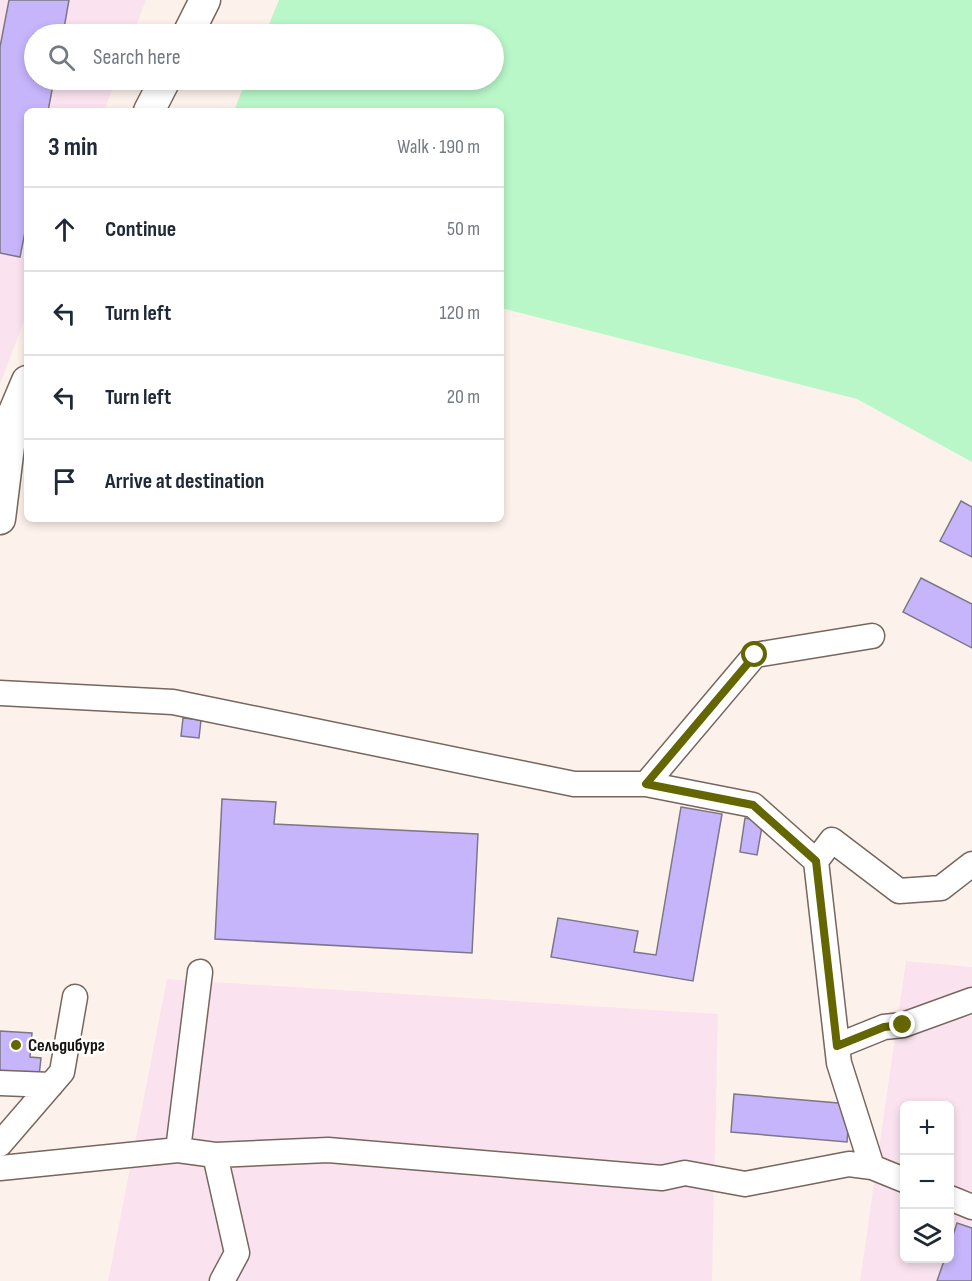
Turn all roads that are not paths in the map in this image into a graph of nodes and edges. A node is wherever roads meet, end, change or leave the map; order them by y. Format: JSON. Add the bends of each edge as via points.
{"nodes":[{"id":1,"x":205,"y":0,"type":"edge"},
{"id":2,"x":193,"y":24,"type":"edge"},
{"id":3,"x":160,"y":90,"type":"edge"},
{"id":4,"x":151,"y":108,"type":"edge"},
{"id":5,"x":24,"y":388,"type":"edge"},
{"id":6,"x":0,"y":519,"type":"edge"},
{"id":7,"x":872,"y":636,"type":"dead end"},
{"id":8,"x":0,"y":693,"type":"edge"},
{"id":9,"x":646,"y":784,"type":"junction"},
{"id":10,"x":816,"y":861,"type":"junction"},
{"id":11,"x":972,"y":864,"type":"edge"},
{"id":12,"x":200,"y":972,"type":"dead end"},
{"id":13,"x":75,"y":997,"type":"dead end"},
{"id":14,"x":972,"y":1000,"type":"edge"},
{"id":15,"x":837,"y":1046,"type":"junction"},
{"id":16,"x":0,"y":1083,"type":"edge"},
{"id":17,"x":51,"y":1085,"type":"junction"},
{"id":18,"x":0,"y":1143,"type":"edge"},
{"id":19,"x":178,"y":1150,"type":"junction"},
{"id":20,"x":215,"y":1155,"type":"junction"},
{"id":21,"x":872,"y":1167,"type":"junction"},
{"id":22,"x":0,"y":1168,"type":"edge"},
{"id":23,"x":900,"y":1178,"type":"edge"},
{"id":24,"x":954,"y":1200,"type":"edge"},
{"id":25,"x":972,"y":1207,"type":"edge"},
{"id":26,"x":222,"y":1281,"type":"edge"}],
"edges":[{"from":1,"to":2,"type":"main road"},
{"from":3,"to":4,"type":"main road"},
{"from":5,"to":6,"type":"main road","via":[[13,414]]},
{"from":7,"to":9,"type":"lane","via":[[755,655]]},
{"from":8,"to":9,"type":"lane","via":[[173,702],[574,784]]},
{"from":9,"to":10,"type":"lane","via":[[753,805]]},
{"from":10,"to":11,"type":"lane","via":[[832,840],[899,891],[941,888]]},
{"from":10,"to":15,"type":"lane"},
{"from":12,"to":19,"type":"lane"},
{"from":13,"to":17,"type":"lane","via":[[62,1072]]},
{"from":14,"to":15,"type":"lane"},
{"from":15,"to":21,"type":"lane","via":[[839,1064]]},
{"from":16,"to":17,"type":"lane"},
{"from":17,"to":18,"type":"lane"},
{"from":19,"to":20,"type":"lane"},
{"from":19,"to":22,"type":"lane"},
{"from":20,"to":21,"type":"lane","via":[[328,1150],[662,1178],[685,1173],[745,1184],[849,1164]]},
{"from":20,"to":26,"type":"lane","via":[[237,1253]]},
{"from":21,"to":23,"type":"lane"},
{"from":24,"to":25,"type":"lane"}]}
